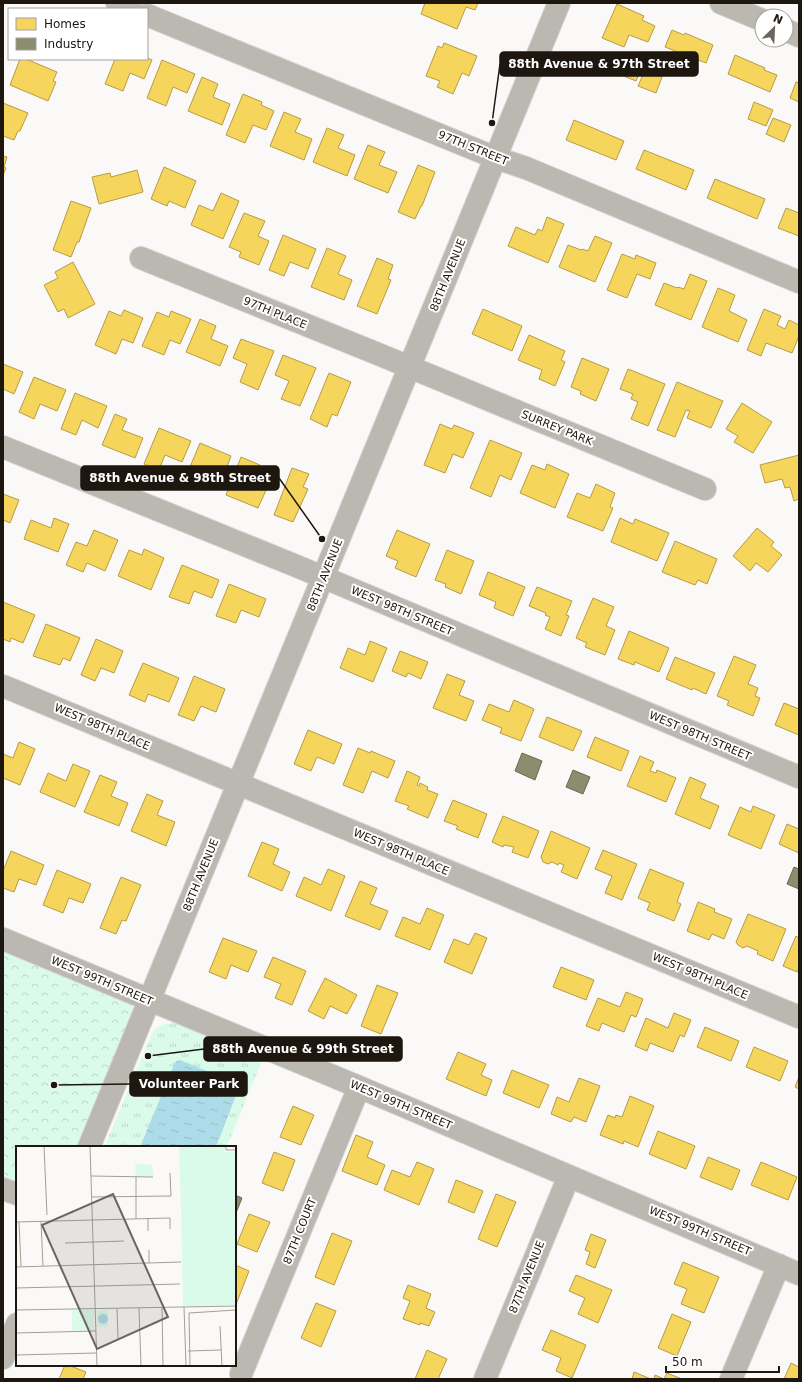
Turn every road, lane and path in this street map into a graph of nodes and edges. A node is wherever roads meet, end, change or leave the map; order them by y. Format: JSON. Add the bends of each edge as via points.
{"nodes":[{"id":1,"x":117,"y":3,"type":"edge"},
{"id":2,"x":559,"y":3,"type":"edge"},
{"id":3,"x":721,"y":3,"type":"edge"},
{"id":4,"x":129,"y":8,"type":"edge"},
{"id":5,"x":148,"y":15,"type":"edge"},
{"id":6,"x":754,"y":17,"type":"edge"},
{"id":7,"x":496,"y":158,"type":"junction"},
{"id":8,"x":141,"y":258,"type":"dead end"},
{"id":9,"x":799,"y":282,"type":"edge"},
{"id":10,"x":410,"y":367,"type":"junction"},
{"id":11,"x":3,"y":447,"type":"edge"},
{"id":12,"x":705,"y":489,"type":"dead end"},
{"id":13,"x":323,"y":578,"type":"junction"},
{"id":14,"x":3,"y":686,"type":"edge"},
{"id":15,"x":799,"y":777,"type":"edge"},
{"id":16,"x":238,"y":784,"type":"junction"},
{"id":17,"x":3,"y":939,"type":"edge"},
{"id":18,"x":150,"y":1001,"type":"junction"},
{"id":19,"x":799,"y":1017,"type":"edge"},
{"id":20,"x":359,"y":1087,"type":"junction"},
{"id":21,"x":90,"y":1146,"type":"edge"},
{"id":22,"x":569,"y":1176,"type":"junction"},
{"id":23,"x":3,"y":1189,"type":"edge"},
{"id":24,"x":16,"y":1194,"type":"edge"},
{"id":25,"x":779,"y":1265,"type":"junction"},
{"id":26,"x":799,"y":1274,"type":"edge"},
{"id":27,"x":16,"y":1326,"type":"edge"},
{"id":28,"x":3,"y":1358,"type":"edge"},
{"id":29,"x":241,"y":1374,"type":"dead end"},
{"id":30,"x":486,"y":1379,"type":"edge"},
{"id":31,"x":731,"y":1379,"type":"edge"}],
"edges":[{"from":1,"to":4,"type":"street"},
{"from":2,"to":7,"type":"street","name":"88TH AVENUE"},
{"from":3,"to":6,"type":"street"},
{"from":5,"to":7,"type":"street","name":"97TH STREET"},
{"from":7,"to":9,"type":"street","name":"97TH STREET","via":[[526,168]]},
{"from":7,"to":10,"type":"street","name":"88TH AVENUE"},
{"from":8,"to":10,"type":"street","name":"97TH PLACE"},
{"from":10,"to":12,"type":"street","name":"SURREY PARK"},
{"from":10,"to":13,"type":"street","name":"88TH AVENUE"},
{"from":11,"to":13,"type":"street","name":"WEST 98TH STREET"},
{"from":13,"to":15,"type":"street","name":"WEST 98TH STREET"},
{"from":13,"to":16,"type":"street","name":"88TH AVENUE"},
{"from":14,"to":16,"type":"street","name":"WEST 98TH PLACE"},
{"from":16,"to":18,"type":"street","name":"88TH AVENUE"},
{"from":16,"to":19,"type":"street","name":"WEST 98TH PLACE"},
{"from":17,"to":18,"type":"street","name":"WEST 99TH STREET"},
{"from":18,"to":20,"type":"street","name":"WEST 99TH STREET"},
{"from":18,"to":21,"type":"street","name":"88TH AVENUE"},
{"from":20,"to":22,"type":"street","name":"WEST 99TH STREET"},
{"from":20,"to":29,"type":"street","name":"87TH COURT"},
{"from":22,"to":25,"type":"street","name":"WEST 99TH STREET"},
{"from":22,"to":30,"type":"street","name":"87TH AVENUE"},
{"from":23,"to":24,"type":"street"},
{"from":25,"to":26,"type":"street","name":"WEST 99TH STREET"},
{"from":25,"to":31,"type":"street"},
{"from":27,"to":28,"type":"street"}]}
